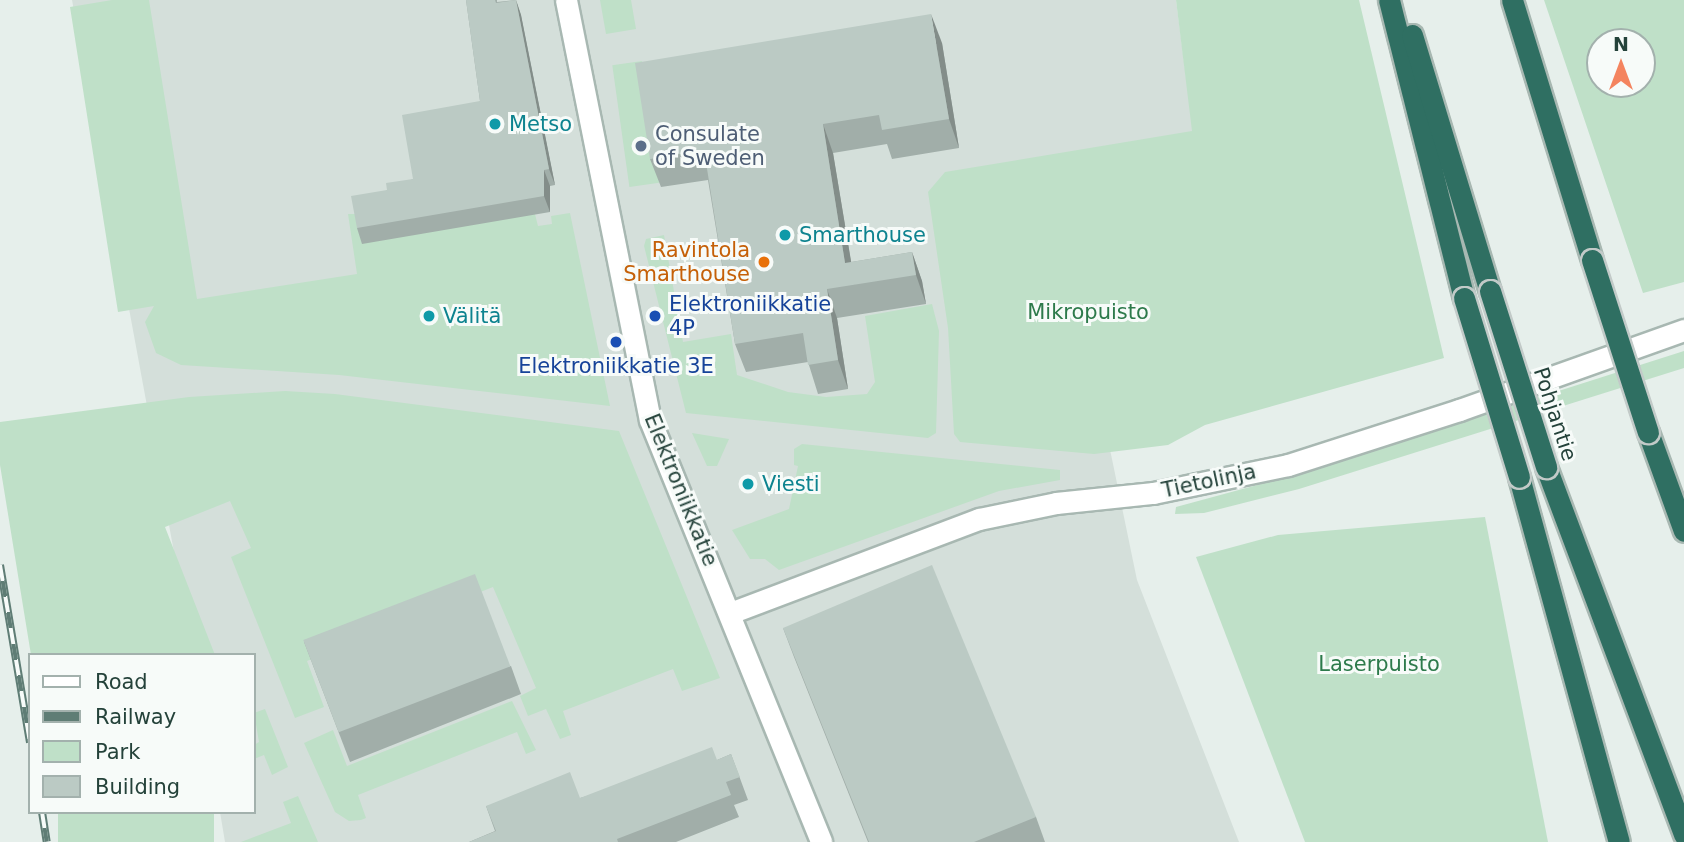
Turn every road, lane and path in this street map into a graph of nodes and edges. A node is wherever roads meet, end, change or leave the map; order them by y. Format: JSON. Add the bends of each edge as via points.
{"nodes":[{"id":1,"x":566,"y":0,"type":"edge"},
{"id":2,"x":1389,"y":0,"type":"edge"},
{"id":3,"x":1401,"y":0,"type":"edge"},
{"id":4,"x":1513,"y":0,"type":"edge"},
{"id":5,"x":1684,"y":330,"type":"edge"},
{"id":6,"x":1684,"y":531,"type":"edge"},
{"id":7,"x":730,"y":613,"type":"junction"},
{"id":8,"x":1684,"y":835,"type":"edge"},
{"id":9,"x":821,"y":842,"type":"edge"},
{"id":10,"x":1619,"y":842,"type":"edge"}],
"edges":[{"from":1,"to":7,"type":"street","name":"Elektroniikkatie","via":[[650,420]]},
{"from":2,"to":10,"type":"highway","bridge":true,"via":[[1464,298]]},
{"from":3,"to":8,"type":"highway","name":"Pohjantie","bridge":true,"via":[[1546,467]]},
{"from":4,"to":6,"type":"highway","bridge":true,"via":[[1592,260]]},
{"from":5,"to":7,"type":"street","name":"Tietolinja","via":[[1288,465],[1153,493],[1056,503],[979,519]]},
{"from":7,"to":9,"type":"street","name":"Elektroniikkatie"}]}
